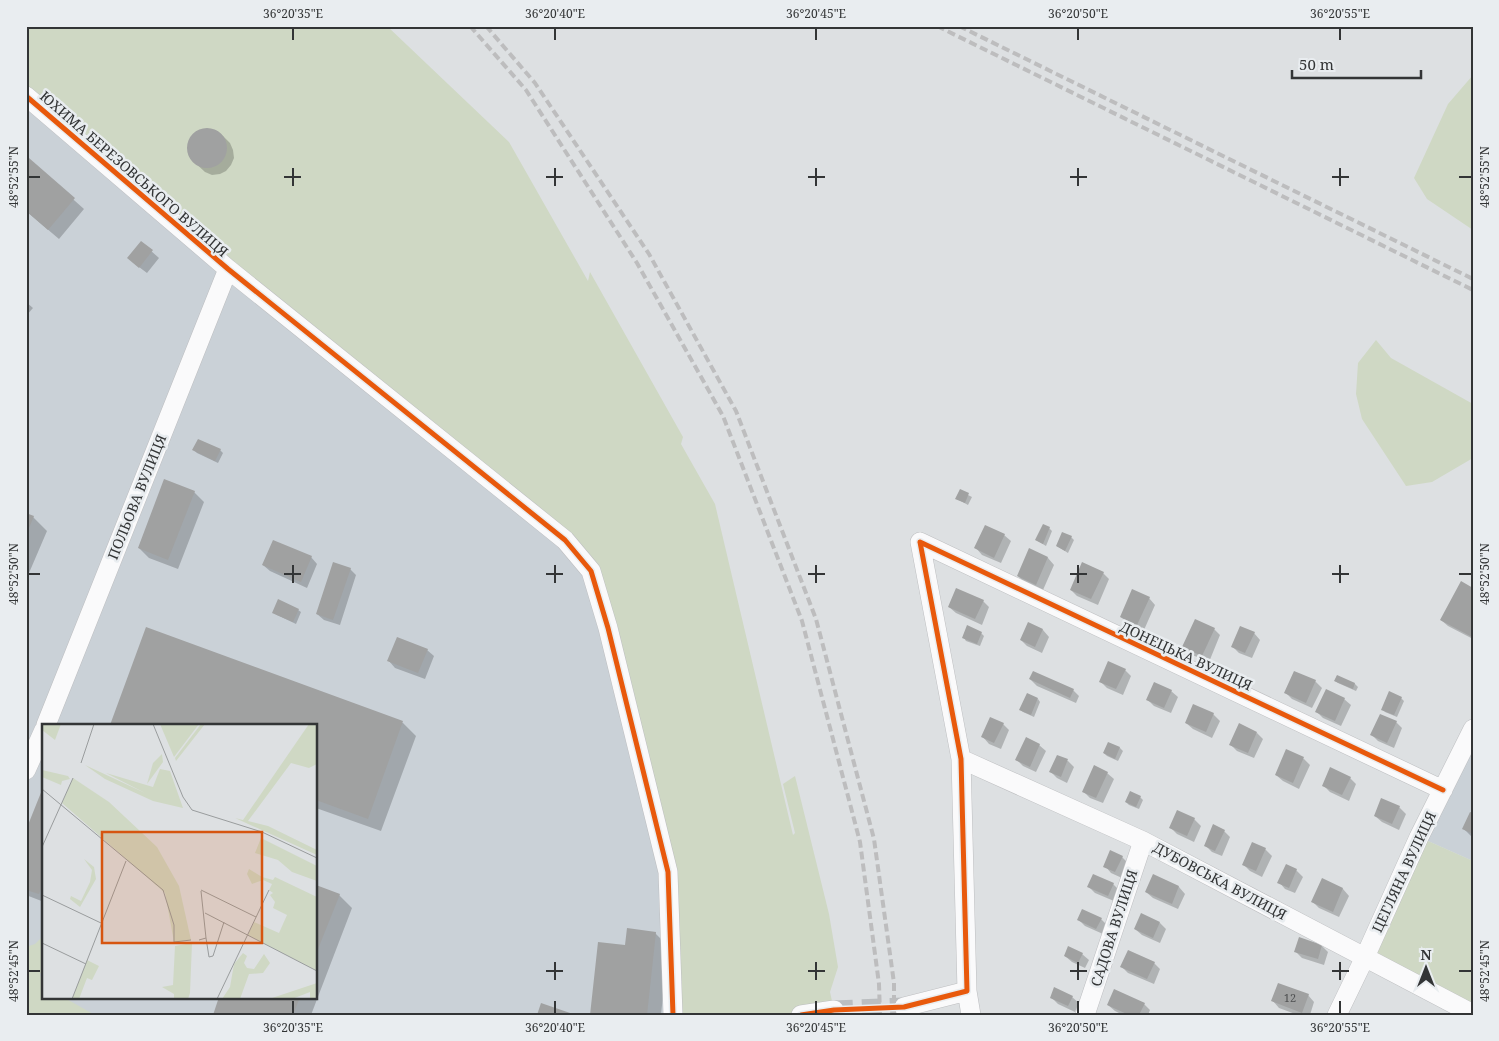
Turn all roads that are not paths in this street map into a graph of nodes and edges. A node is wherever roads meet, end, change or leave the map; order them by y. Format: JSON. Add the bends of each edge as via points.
{"nodes":[{"id":1,"x":26,"y":96,"type":"edge"},
{"id":2,"x":228,"y":269,"type":"junction"},
{"id":3,"x":46,"y":724,"type":"edge"},
{"id":4,"x":1473,"y":729,"type":"edge"},
{"id":5,"x":42,"y":734,"type":"edge"},
{"id":6,"x":961,"y":759,"type":"junction"},
{"id":7,"x":26,"y":770,"type":"edge"},
{"id":8,"x":1443,"y":790,"type":"junction"},
{"id":9,"x":1143,"y":841,"type":"junction"},
{"id":10,"x":1365,"y":957,"type":"junction"},
{"id":11,"x":967,"y":991,"type":"junction"},
{"id":12,"x":904,"y":1007,"type":"tunnel mouth"},
{"id":13,"x":834,"y":1010,"type":"dead end"},
{"id":14,"x":1473,"y":1014,"type":"edge"},
{"id":15,"x":673,"y":1015,"type":"edge"},
{"id":16,"x":801,"y":1015,"type":"edge"},
{"id":17,"x":971,"y":1015,"type":"edge"},
{"id":18,"x":1085,"y":1015,"type":"edge"},
{"id":19,"x":1337,"y":1015,"type":"edge"}],
"edges":[{"from":1,"to":2,"type":"street","name":"ЮХИМА БЕРЕЗОВСЬКОГО ВУЛИЦЯ"},
{"from":2,"to":3,"type":"street","name":"ПОЛЬОВА ВУЛИЦЯ"},
{"from":2,"to":15,"type":"street","name":"ЮХИМА БЕРЕЗОВСЬКОГО ВУЛИЦЯ","via":[[565,540],[591,571],[668,872]]},
{"from":4,"to":8,"type":"street","name":"ЦЕГЛЯНА ВУЛИЦЯ"},
{"from":5,"to":7,"type":"street"},
{"from":6,"to":8,"type":"street","name":"ДОНЕЦЬКА ВУЛИЦЯ","via":[[920,542]]},
{"from":6,"to":9,"type":"street","name":"ДУБОВСЬКА ВУЛИЦЯ"},
{"from":6,"to":11,"type":"street"},
{"from":8,"to":10,"type":"street","name":"ЦЕГЛЯНА ВУЛИЦЯ"},
{"from":9,"to":10,"type":"street","name":"ДУБОВСЬКА ВУЛИЦЯ"},
{"from":9,"to":18,"type":"street","name":"САДОВА ВУЛИЦЯ"},
{"from":10,"to":14,"type":"street","name":"ДУБОВСЬКА ВУЛИЦЯ"},
{"from":10,"to":19,"type":"street","name":"ЦЕГЛЯНА ВУЛИЦЯ"},
{"from":11,"to":12,"type":"street"},
{"from":11,"to":17,"type":"street"},
{"from":13,"to":16,"type":"street"}]}
